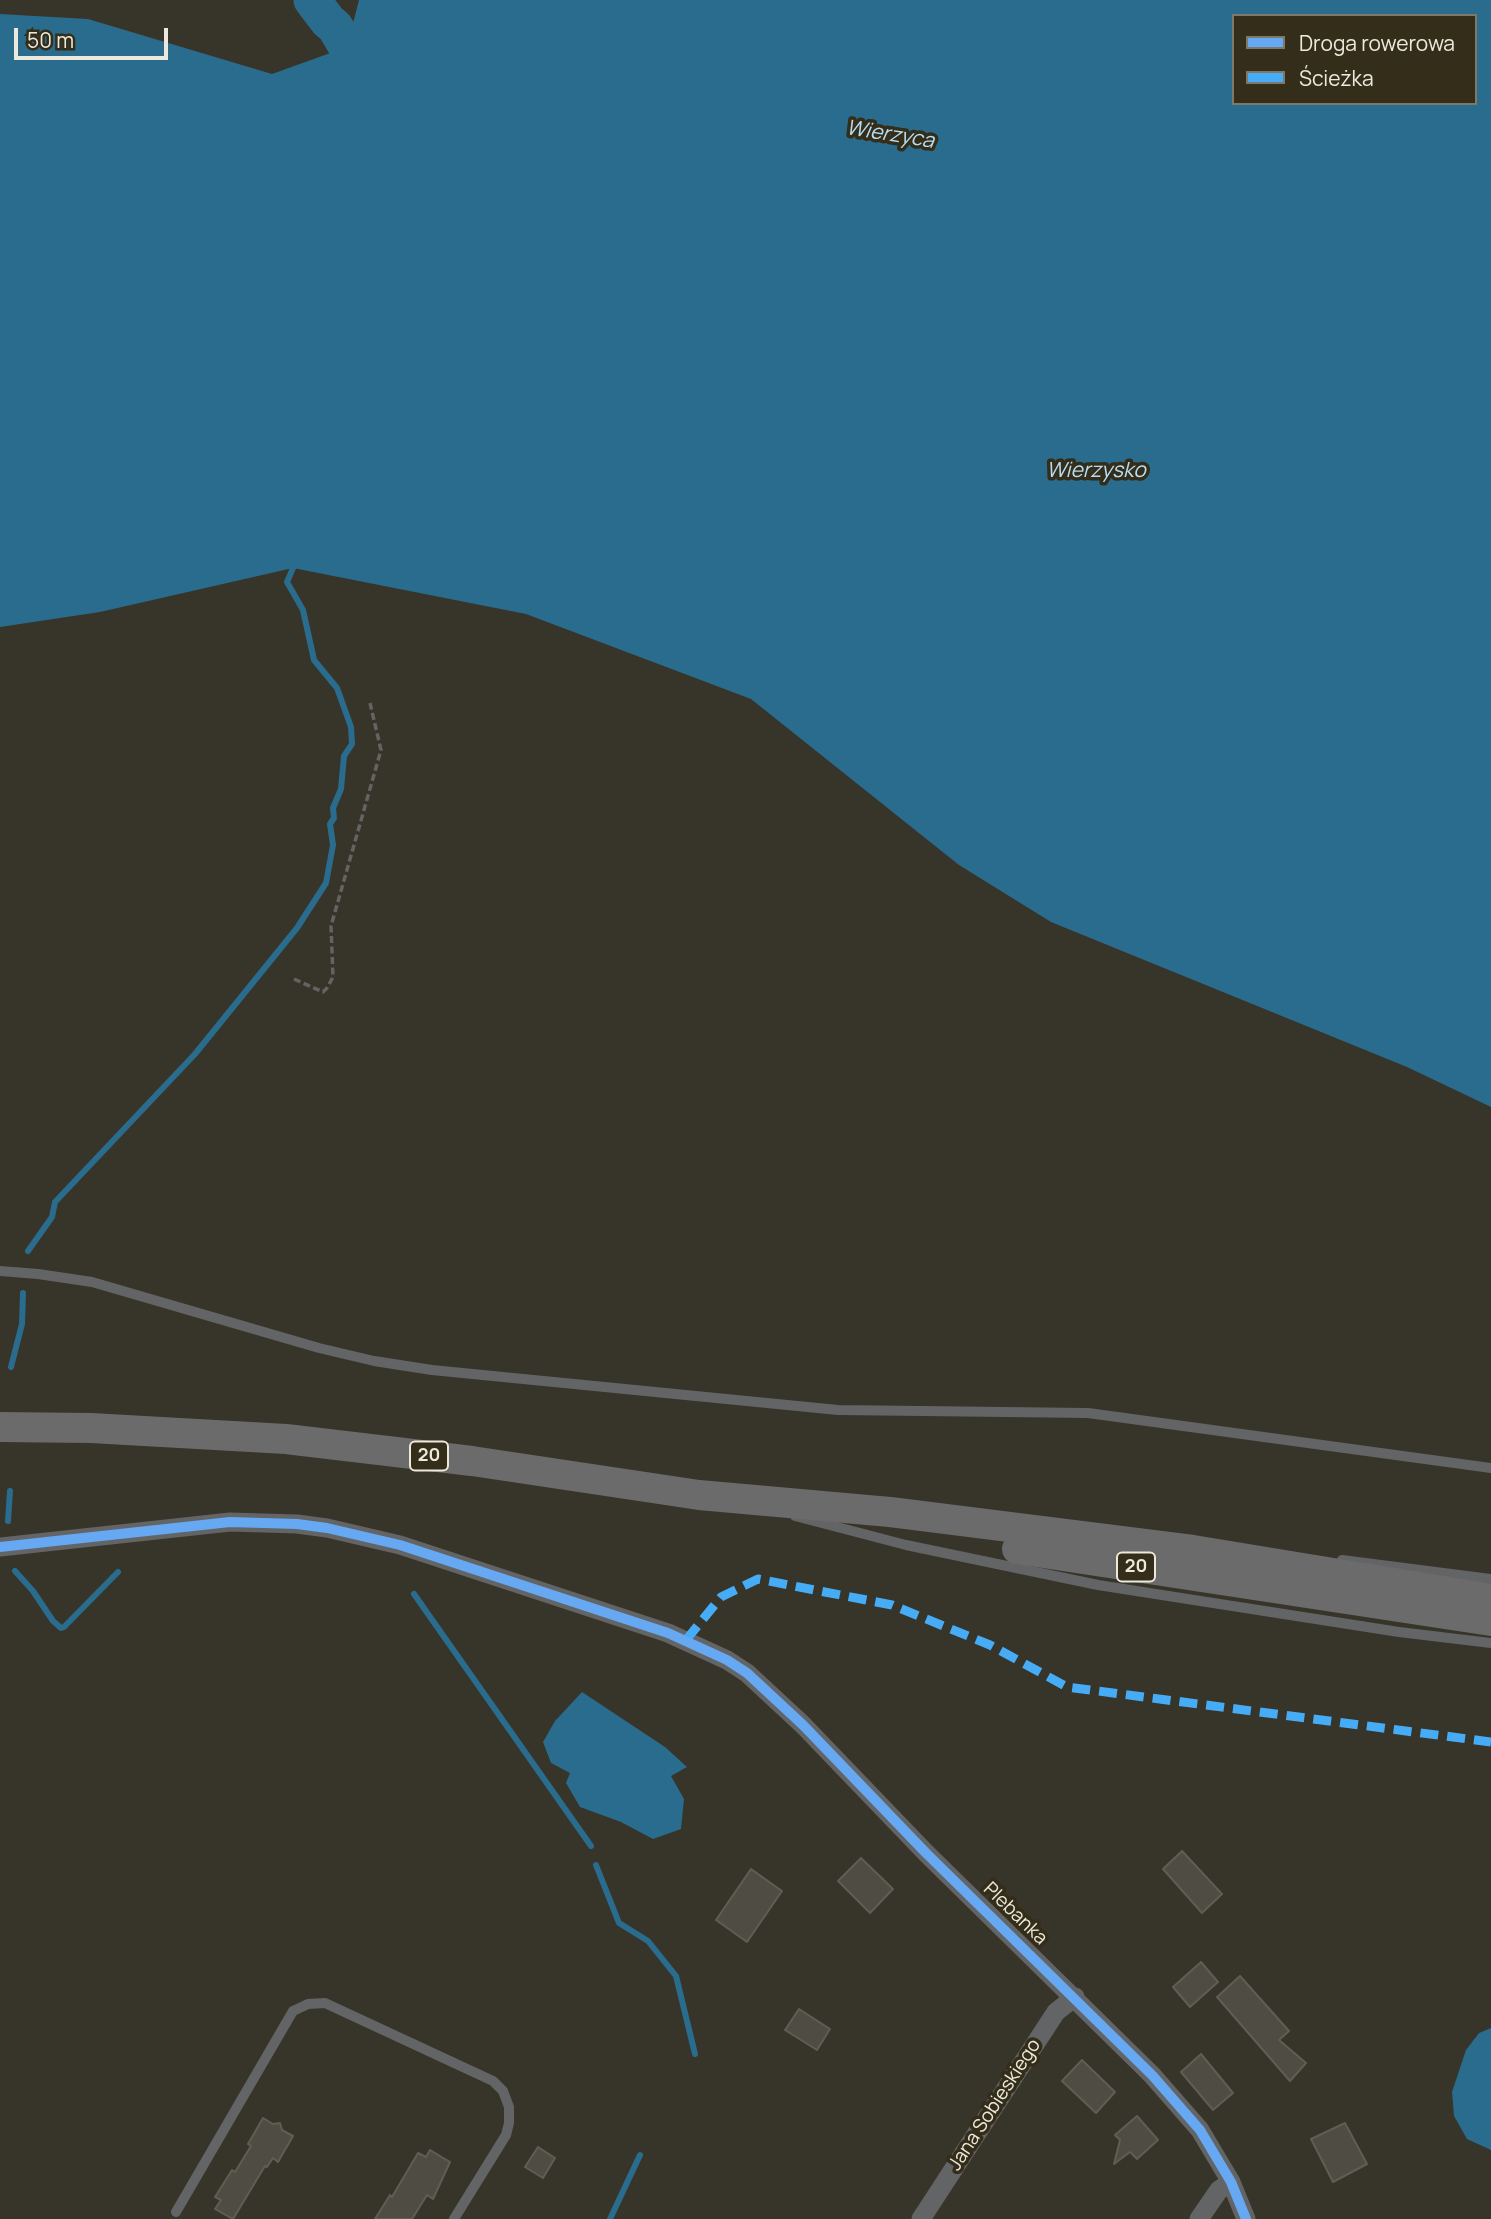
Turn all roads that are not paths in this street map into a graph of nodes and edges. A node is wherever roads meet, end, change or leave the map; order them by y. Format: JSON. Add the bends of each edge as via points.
{"nodes":[{"id":1,"x":0,"y":1271,"type":"edge"},
{"id":2,"x":0,"y":1427,"type":"edge"},
{"id":3,"x":1491,"y":1468,"type":"edge"},
{"id":4,"x":699,"y":1495,"type":"junction"},
{"id":5,"x":780,"y":1513,"type":"junction"},
{"id":6,"x":0,"y":1547,"type":"edge"},
{"id":7,"x":1193,"y":1550,"type":"junction"},
{"id":8,"x":1297,"y":1556,"type":"dead end"},
{"id":9,"x":1336,"y":1559,"type":"dead end"},
{"id":10,"x":1491,"y":1578,"type":"edge"},
{"id":11,"x":1491,"y":1598,"type":"edge"},
{"id":12,"x":1491,"y":1621,"type":"edge"},
{"id":13,"x":1491,"y":1643,"type":"edge"},
{"id":14,"x":1075,"y":1997,"type":"junction"},
{"id":15,"x":1231,"y":2182,"type":"junction"},
{"id":16,"x":176,"y":2212,"type":"dead end"},
{"id":17,"x":454,"y":2219,"type":"edge"},
{"id":18,"x":920,"y":2219,"type":"edge"},
{"id":19,"x":1199,"y":2219,"type":"edge"},
{"id":20,"x":1246,"y":2219,"type":"edge"}],
"edges":[{"from":1,"to":3,"type":"lane","via":[[92,1282],[319,1348],[432,1370],[838,1410],[1088,1413]]},
{"from":2,"to":4,"type":"main road","number":"20","via":[[286,1439]]},
{"from":4,"to":5,"type":"main road","number":"20"},
{"from":4,"to":7,"type":"main road","number":"20","via":[[890,1512]]},
{"from":5,"to":12,"type":"main road","number":"20"},
{"from":5,"to":13,"type":"lane","via":[[1098,1585]]},
{"from":6,"to":14,"type":"street","name":"Plebanka","via":[[230,1522],[297,1524],[400,1545],[668,1633],[727,1660],[767,1690]]},
{"from":7,"to":8,"type":"lane"},
{"from":7,"to":11,"type":"main road","number":"20"},
{"from":9,"to":10,"type":"lane"},
{"from":14,"to":15,"type":"street","name":"Plebanka","via":[[1200,2130]]},
{"from":14,"to":18,"type":"street","name":"Jana Sobieskiego","via":[[1056,2012]]},
{"from":15,"to":19,"type":"street","via":[[1219,2190]]},
{"from":15,"to":20,"type":"street","name":"Plebanka"},
{"from":16,"to":17,"type":"lane","via":[[293,2011],[325,2003],[494,2081],[503,2091],[509,2107],[506,2135]]}]}
